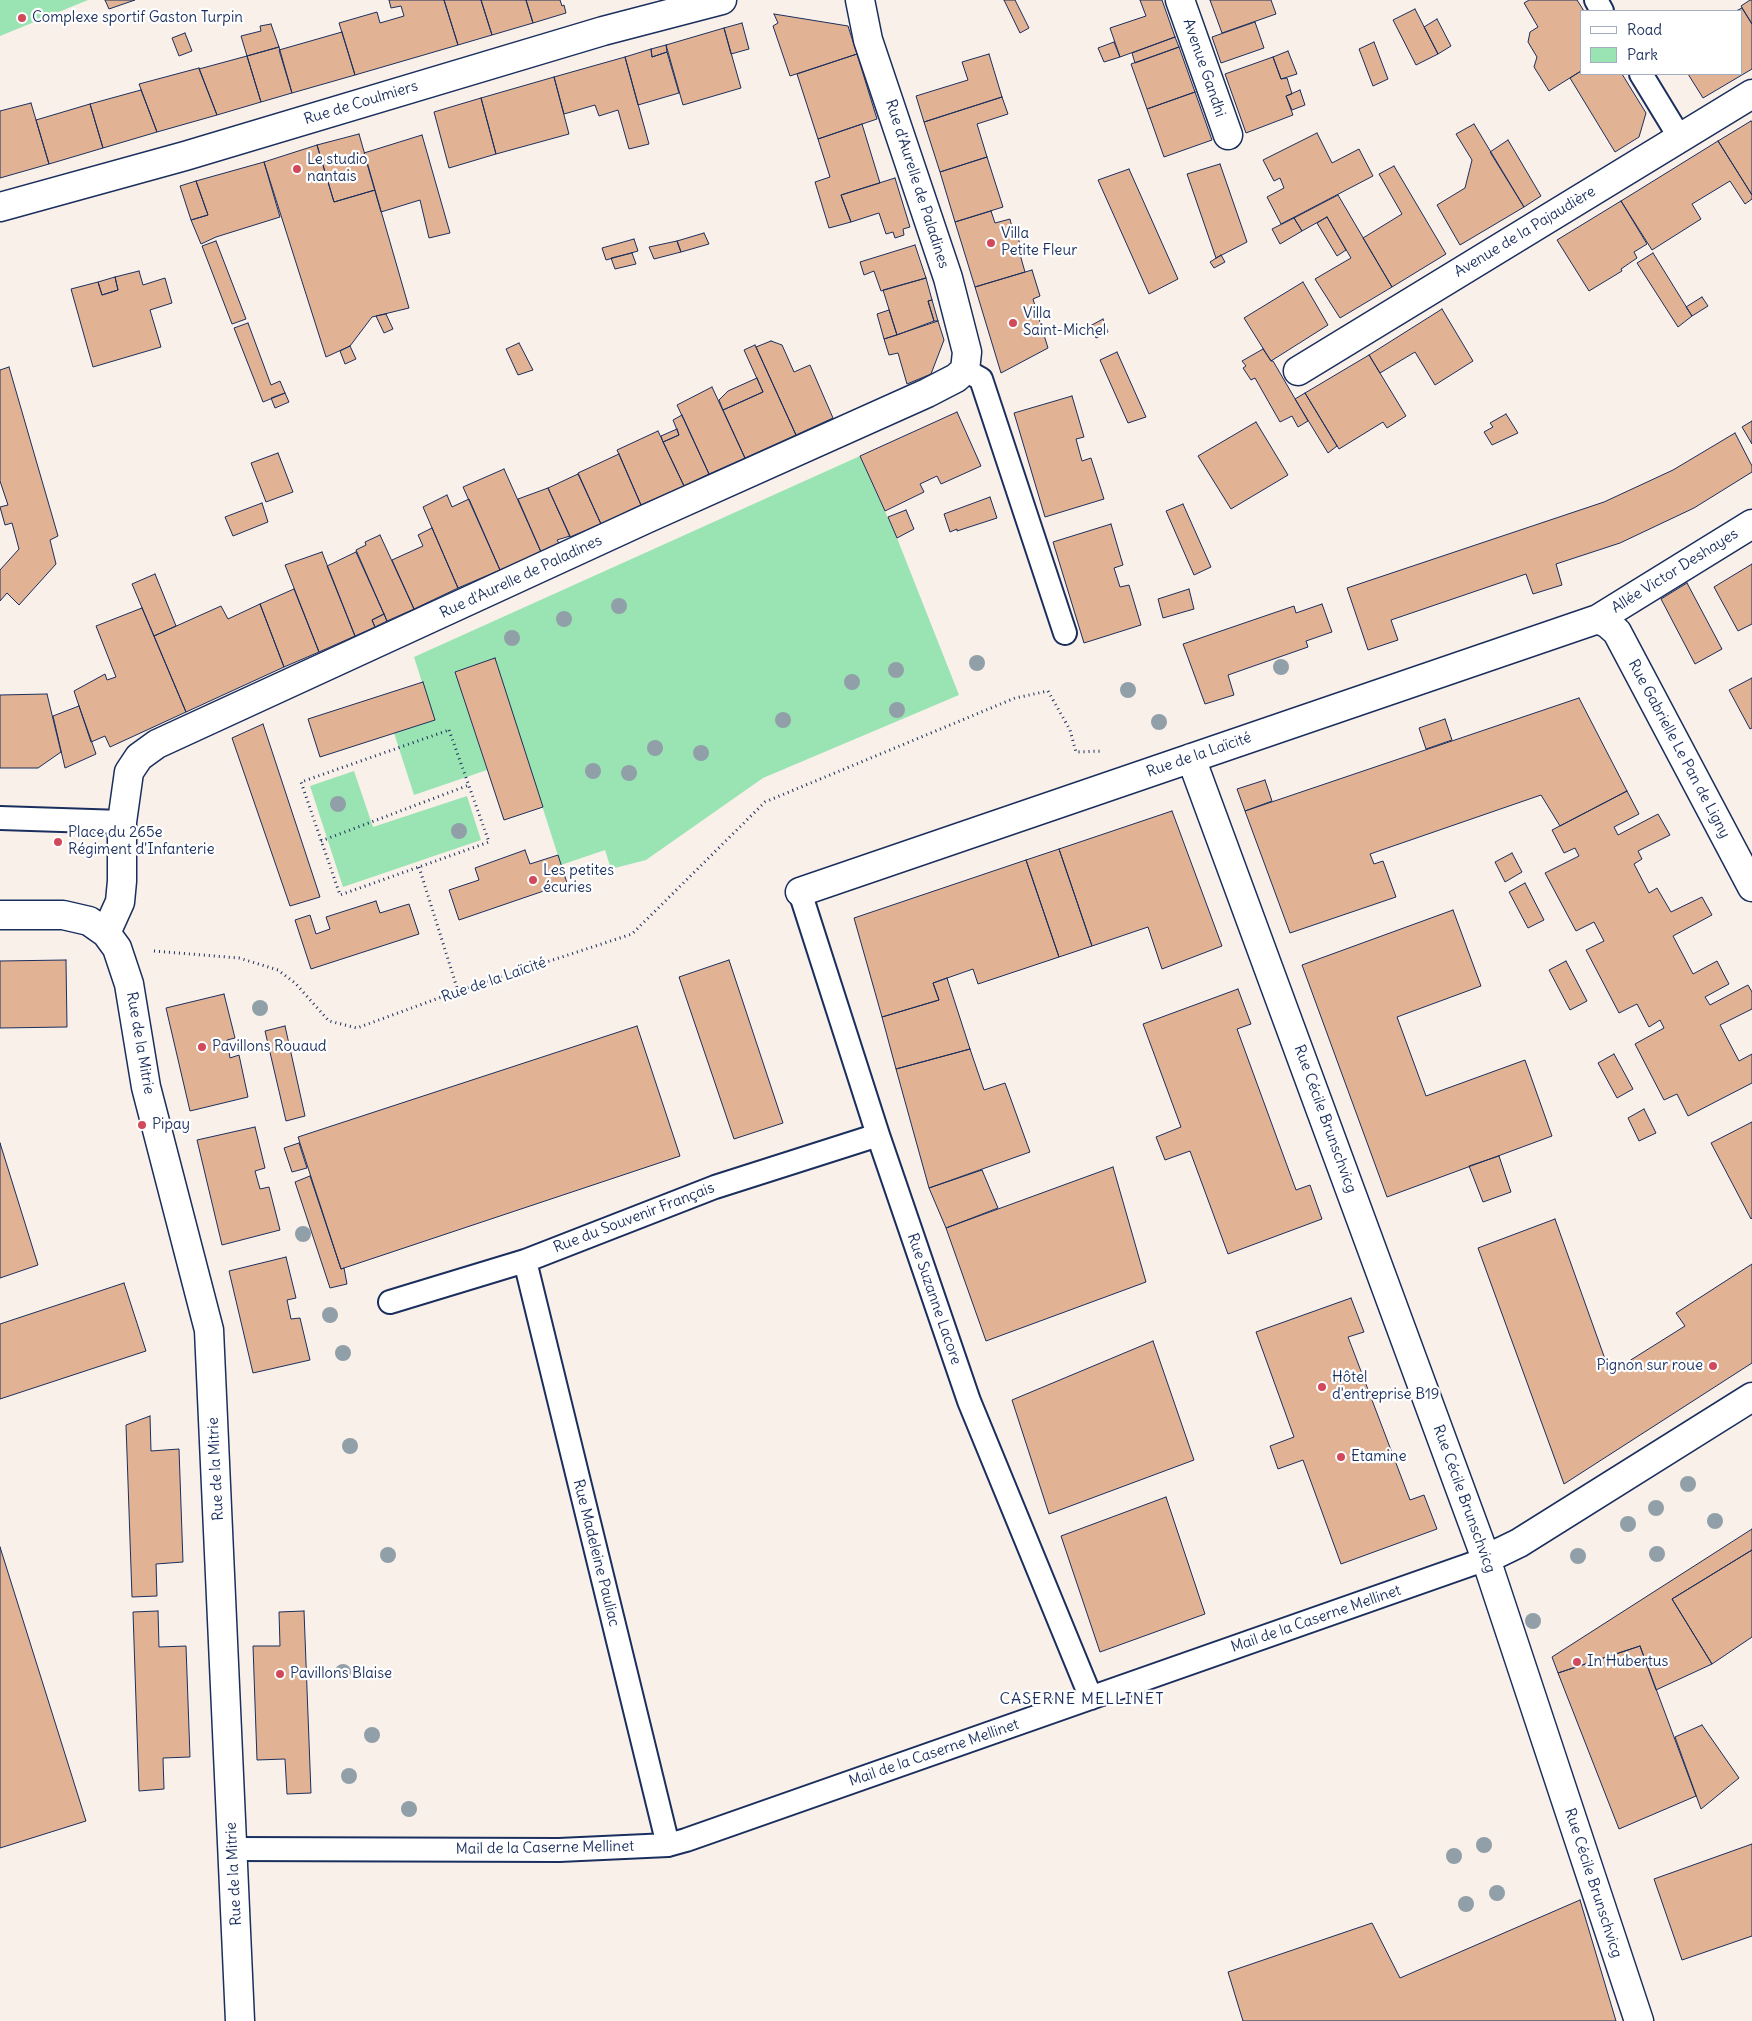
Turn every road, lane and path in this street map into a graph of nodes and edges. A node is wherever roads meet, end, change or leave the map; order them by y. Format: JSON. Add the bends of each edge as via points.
{"nodes":[{"id":1,"x":860,"y":0,"type":"edge"},
{"id":2,"x":1180,"y":0,"type":"edge"},
{"id":3,"x":712,"y":1,"type":"edge"},
{"id":4,"x":1642,"y":75,"type":"edge"},
{"id":5,"x":1752,"y":94,"type":"edge"},
{"id":6,"x":1228,"y":135,"type":"dead end"},
{"id":7,"x":1680,"y":138,"type":"junction"},
{"id":8,"x":0,"y":207,"type":"edge"},
{"id":9,"x":965,"y":370,"type":"junction"},
{"id":10,"x":1298,"y":371,"type":"dead end"},
{"id":11,"x":1752,"y":524,"type":"edge"},
{"id":12,"x":1598,"y":619,"type":"junction"},
{"id":13,"x":1065,"y":634,"type":"dead end"},
{"id":14,"x":1106,"y":750,"type":"dead end"},
{"id":15,"x":1191,"y":758,"type":"junction"},
{"id":16,"x":469,"y":785,"type":"junction"},
{"id":17,"x":0,"y":818,"type":"edge"},
{"id":18,"x":122,"y":822,"type":"junction"},
{"id":19,"x":321,"y":840,"type":"junction"},
{"id":20,"x":419,"y":867,"type":"junction"},
{"id":21,"x":1752,"y":887,"type":"edge"},
{"id":22,"x":800,"y":892,"type":"joint"},
{"id":23,"x":0,"y":915,"type":"edge"},
{"id":24,"x":106,"y":933,"type":"junction"},
{"id":25,"x":150,"y":950,"type":"dead end"},
{"id":26,"x":458,"y":991,"type":"junction"},
{"id":27,"x":878,"y":1135,"type":"junction"},
{"id":28,"x":525,"y":1261,"type":"junction"},
{"id":29,"x":390,"y":1302,"type":"dead end"},
{"id":30,"x":1752,"y":1397,"type":"edge"},
{"id":31,"x":1486,"y":1559,"type":"junction"},
{"id":32,"x":1091,"y":1698,"type":"junction"},
{"id":33,"x":668,"y":1844,"type":"junction"},
{"id":34,"x":233,"y":1849,"type":"junction"},
{"id":35,"x":240,"y":2021,"type":"edge"},
{"id":36,"x":1639,"y":2021,"type":"edge"}],
"edges":[{"from":1,"to":9,"type":"street","name":"Rue d'Aurelle de Paladines","via":[[868,40],[948,278],[967,352]]},
{"from":2,"to":6,"type":"street","name":"Avenue Gandhi"},
{"from":3,"to":8,"type":"street","name":"Rue de Coulmiers"},
{"from":4,"to":7,"type":"lane"},
{"from":5,"to":7,"type":"street","name":"Avenue de la Pajaudière"},
{"from":7,"to":10,"type":"street","name":"Avenue de la Pajaudière"},
{"from":9,"to":13,"type":"lane","via":[[981,379]]},
{"from":9,"to":18,"type":"street","name":"Rue d'Aurelle de Paladines","via":[[927,393],[157,744],[139,757],[129,772]]},
{"from":11,"to":12,"type":"street","name":"Allée Victor Deshayes"},
{"from":12,"to":15,"type":"street","name":"Rue de la Laïcité"},
{"from":12,"to":21,"type":"street","name":"Rue Gabrielle Le Pan de Ligny","via":[[1617,632]]},
{"from":14,"to":26,"type":"path","name":"Rue de la Laïcité","via":[[1076,752],[1070,730],[1048,691],[1015,698],[765,802],[632,934]]},
{"from":15,"to":22,"type":"street","name":"Rue de la Laïcité"},
{"from":15,"to":31,"type":"street","name":"Rue Cécile Brunschvicg"},
{"from":16,"to":19,"type":"path"},
{"from":16,"to":19,"type":"path","via":[[449,730],[301,782]]},
{"from":16,"to":20,"type":"path","via":[[489,842]]},
{"from":17,"to":18,"type":"lane"},
{"from":18,"to":24,"type":"street","via":[[120,902]]},
{"from":19,"to":20,"type":"path","via":[[340,894]]},
{"from":20,"to":26,"type":"path"},
{"from":22,"to":27,"type":"lane","name":"Rue Suzanne Lacore"},
{"from":23,"to":24,"type":"street","via":[[62,915],[89,921]]},
{"from":24,"to":34,"type":"street","name":"Rue de la Mitrie","via":[[126,969],[146,1087],[209,1330]]},
{"from":25,"to":26,"type":"path","name":"Rue de la Laïcité","via":[[239,958],[278,970],[295,983],[329,1021],[357,1028]]},
{"from":27,"to":28,"type":"lane","name":"Rue du Souvenir Français","via":[[716,1187]]},
{"from":27,"to":32,"type":"lane","name":"Rue Suzanne Lacore","via":[[969,1402]]},
{"from":28,"to":29,"type":"lane","name":"Rue du Souvenir Français"},
{"from":28,"to":33,"type":"lane","name":"Rue Madeleine Pauliac"},
{"from":30,"to":31,"type":"street","name":"Mail de la Caserne Mellinet","via":[[1519,1543]]},
{"from":31,"to":32,"type":"lane","name":"Mail de la Caserne Mellinet"},
{"from":31,"to":36,"type":"street","name":"Rue Cécile Brunschvicg"},
{"from":32,"to":33,"type":"lane","name":"Mail de la Caserne Mellinet"},
{"from":33,"to":34,"type":"lane","name":"Mail de la Caserne Mellinet","via":[[559,1850]]},
{"from":34,"to":35,"type":"street","name":"Rue de la Mitrie"}]}
